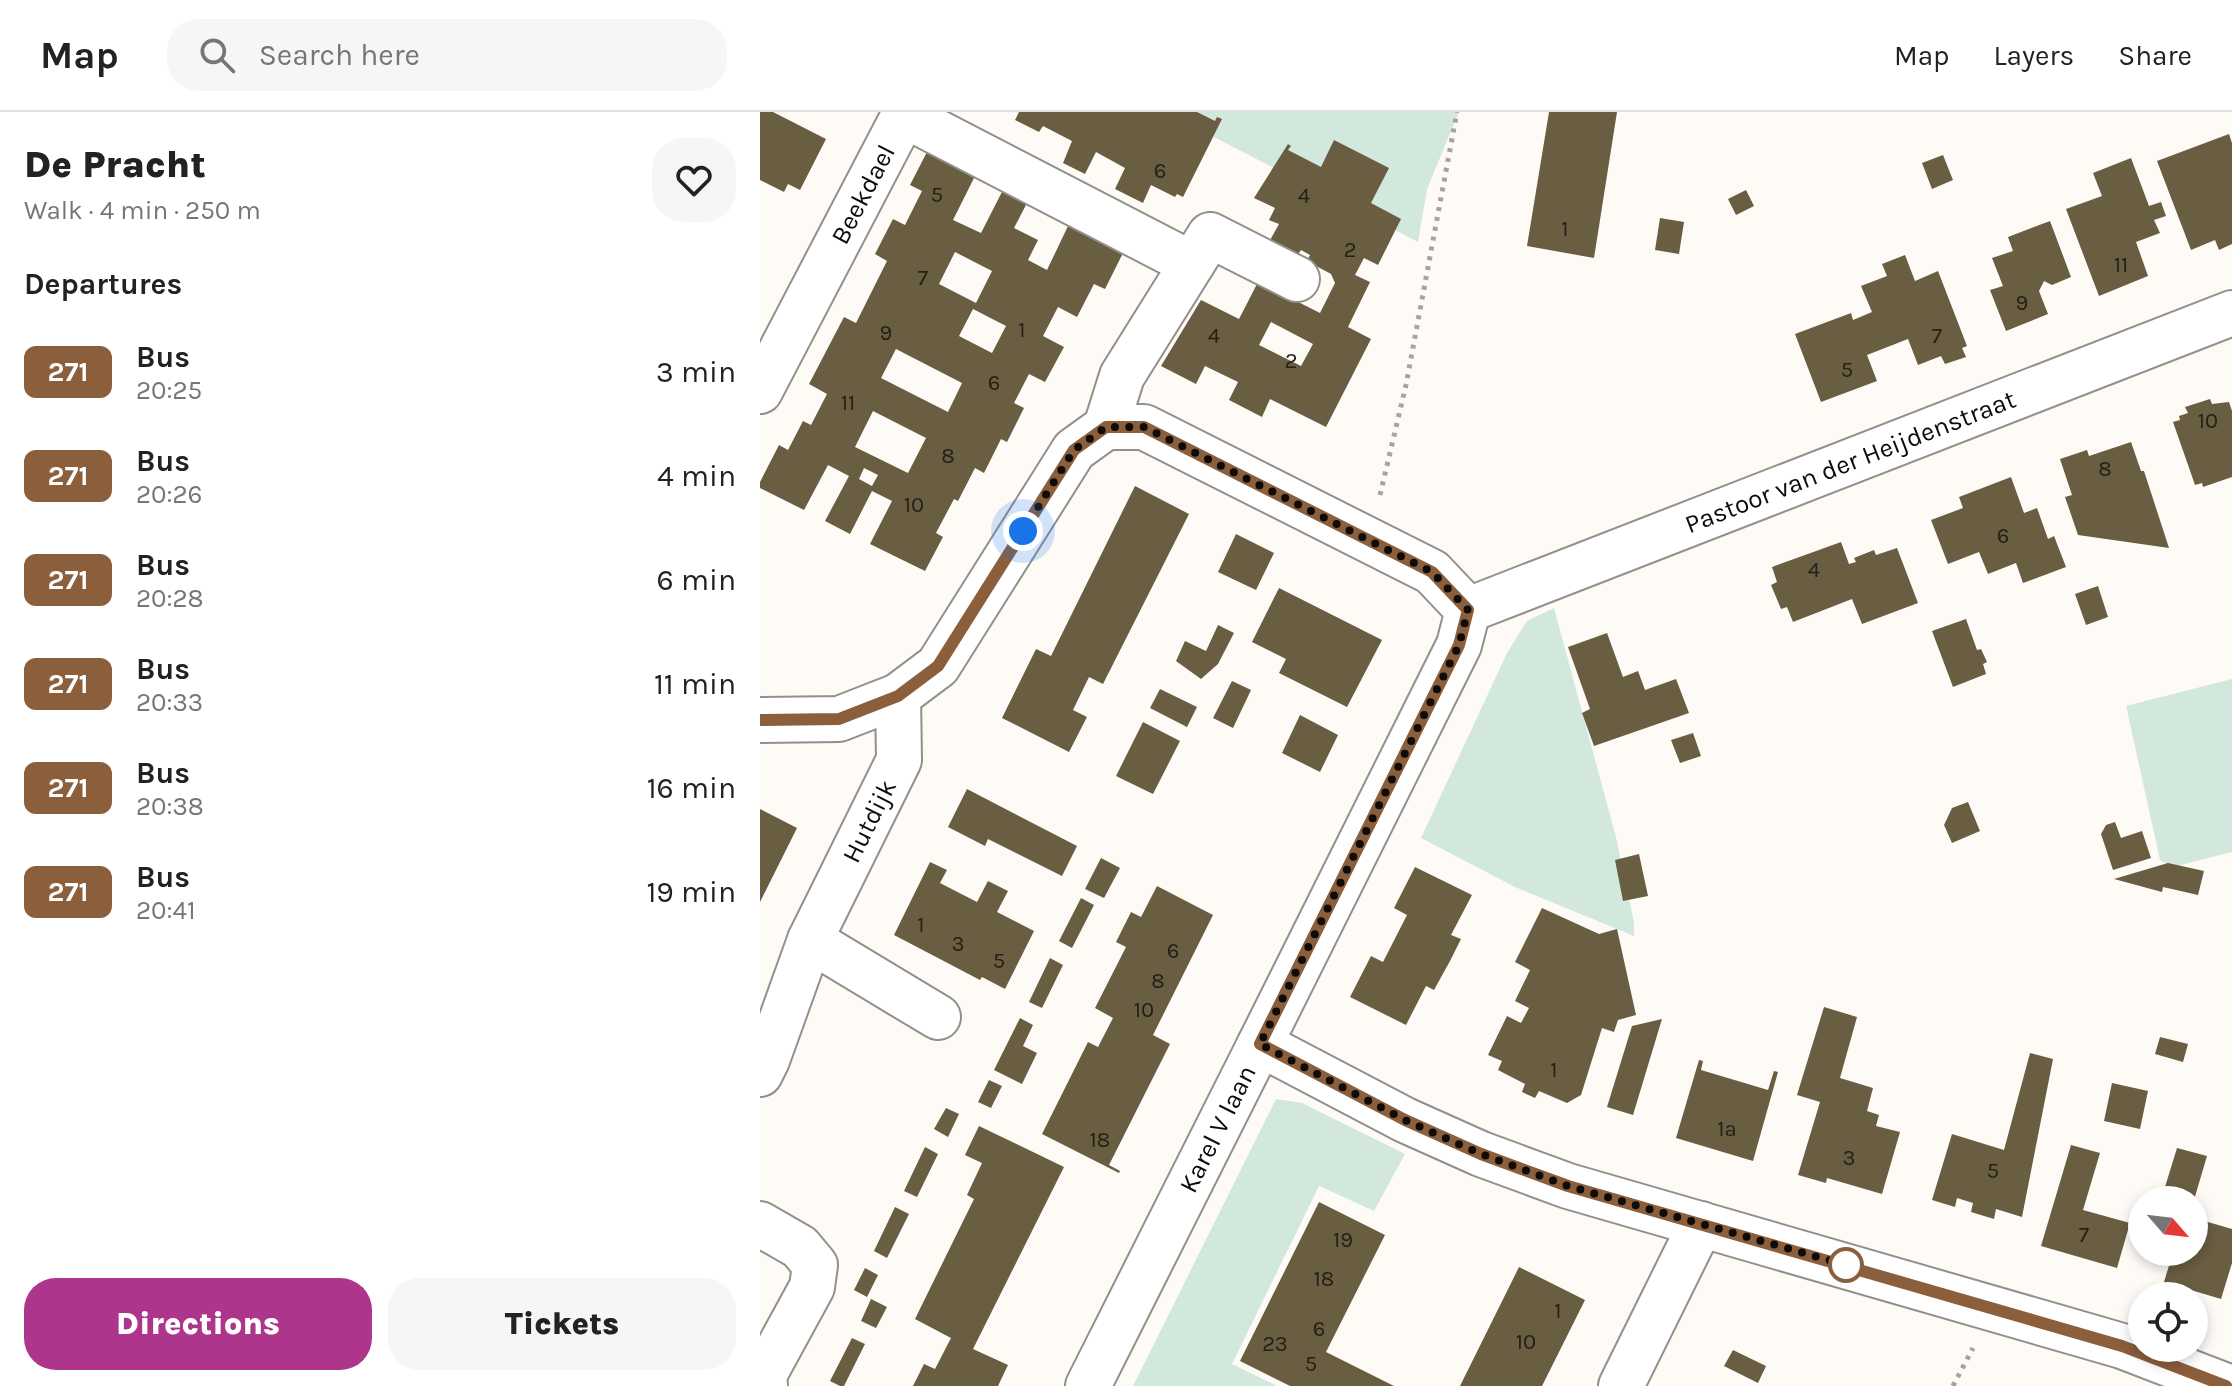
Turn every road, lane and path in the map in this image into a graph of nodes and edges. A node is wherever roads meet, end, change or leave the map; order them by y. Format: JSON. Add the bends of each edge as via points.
{"nodes":[{"id":1,"x":1457,"y":112,"type":"edge"},
{"id":2,"x":1192,"y":264,"type":"junction"},
{"id":3,"x":1297,"y":279,"type":"dead end"},
{"id":4,"x":2232,"y":313,"type":"edge"},
{"id":5,"x":760,"y":391,"type":"edge"},
{"id":6,"x":1106,"y":427,"type":"junction"},
{"id":7,"x":1370,"y":540,"type":"junction"},
{"id":8,"x":1468,"y":610,"type":"junction"},
{"id":9,"x":898,"y":696,"type":"junction"},
{"id":10,"x":760,"y":720,"type":"edge"},
{"id":11,"x":810,"y":940,"type":"junction"},
{"id":12,"x":938,"y":1017,"type":"dead end"},
{"id":13,"x":1260,"y":1044,"type":"junction"},
{"id":14,"x":760,"y":1074,"type":"edge"},
{"id":15,"x":760,"y":1224,"type":"edge"},
{"id":16,"x":1701,"y":1224,"type":"junction"},
{"id":17,"x":765,"y":1386,"type":"edge"},
{"id":18,"x":1088,"y":1386,"type":"edge"},
{"id":19,"x":1621,"y":1386,"type":"edge"},
{"id":20,"x":2226,"y":1386,"type":"edge"}],
"edges":[{"from":1,"to":7,"type":"path","via":[[1406,385]]},
{"from":2,"to":3,"type":"street","via":[[1210,235]]},
{"from":2,"to":5,"type":"street","name":"Beekdael","via":[[904,115]]},
{"from":2,"to":6,"type":"street","via":[[1122,376]]},
{"from":4,"to":8,"type":"street","name":"Pastoor van der Heijdenstraat"},
{"from":6,"to":7,"type":"street","via":[[1144,427]]},
{"from":6,"to":9,"type":"street","via":[[1074,450],[938,666]]},
{"from":7,"to":8,"type":"street","via":[[1432,572]]},
{"from":8,"to":13,"type":"street","name":"Karel V laan","via":[[1459,645]]},
{"from":9,"to":10,"type":"street","via":[[839,719]]},
{"from":9,"to":11,"type":"street","name":"Hutdijk","via":[[899,760]]},
{"from":11,"to":12,"type":"street"},
{"from":11,"to":14,"type":"street","name":"Hutdijk"},
{"from":13,"to":16,"type":"street","via":[[1481,1154],[1568,1186]]},
{"from":13,"to":18,"type":"street","name":"Karel V laan"},
{"from":15,"to":17,"type":"street","via":[[800,1247],[815,1265],[812,1287],[764,1375]]},
{"from":16,"to":19,"type":"street"},
{"from":16,"to":20,"type":"street","via":[[2122,1346]]}]}
